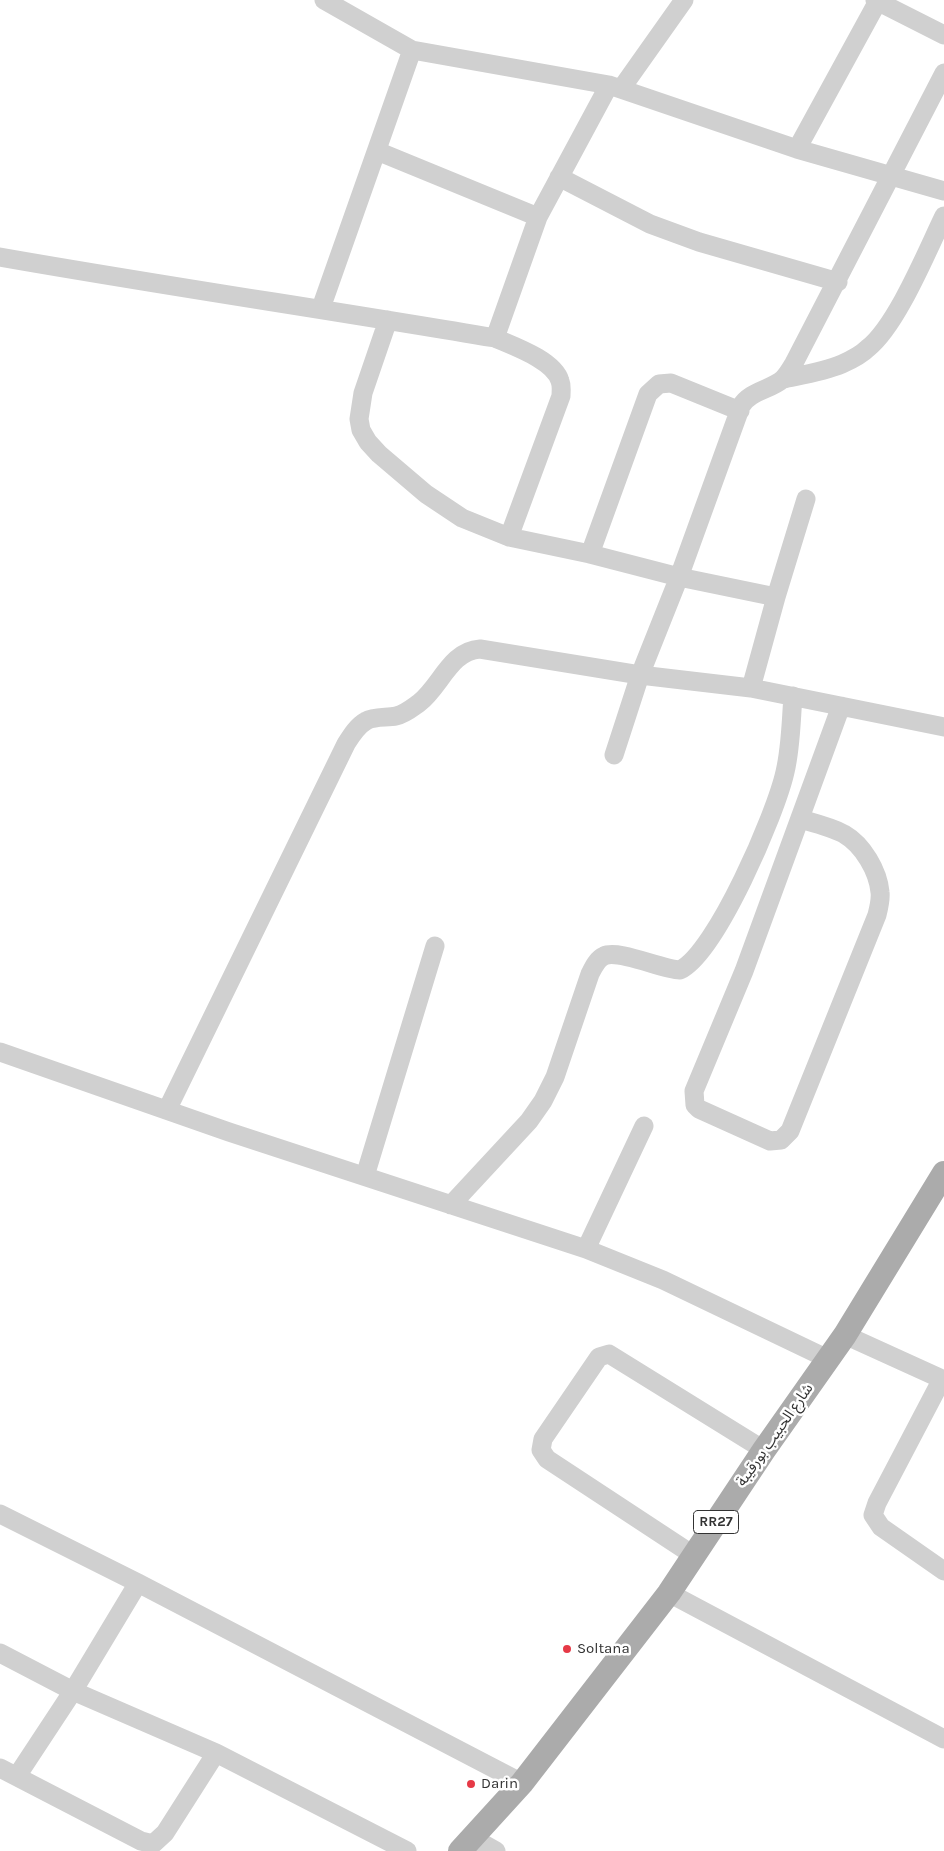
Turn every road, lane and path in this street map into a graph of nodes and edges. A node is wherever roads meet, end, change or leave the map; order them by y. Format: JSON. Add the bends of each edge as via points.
{"nodes":[{"id":1,"x":324,"y":0,"type":"edge"},
{"id":2,"x":684,"y":0,"type":"edge"},
{"id":3,"x":876,"y":1,"type":"edge"},
{"id":4,"x":944,"y":35,"type":"edge"},
{"id":5,"x":412,"y":50,"type":"junction"},
{"id":6,"x":944,"y":73,"type":"edge"},
{"id":7,"x":615,"y":87,"type":"junction"},
{"id":8,"x":797,"y":149,"type":"junction"},
{"id":9,"x":377,"y":151,"type":"junction"},
{"id":10,"x":892,"y":176,"type":"junction"},
{"id":11,"x":560,"y":177,"type":"junction"},
{"id":12,"x":944,"y":191,"type":"edge"},
{"id":13,"x":944,"y":216,"type":"edge"},
{"id":14,"x":538,"y":217,"type":"junction"},
{"id":15,"x":0,"y":257,"type":"edge"},
{"id":16,"x":838,"y":282,"type":"junction"},
{"id":17,"x":321,"y":308,"type":"junction"},
{"id":18,"x":388,"y":320,"type":"junction"},
{"id":19,"x":495,"y":338,"type":"junction"},
{"id":20,"x":783,"y":379,"type":"junction"},
{"id":21,"x":740,"y":411,"type":"junction"},
{"id":22,"x":806,"y":498,"type":"dead end"},
{"id":23,"x":509,"y":537,"type":"junction"},
{"id":24,"x":590,"y":554,"type":"junction"},
{"id":25,"x":679,"y":577,"type":"junction"},
{"id":26,"x":776,"y":597,"type":"junction"},
{"id":27,"x":640,"y":675,"type":"junction"},
{"id":28,"x":751,"y":688,"type":"junction"},
{"id":29,"x":793,"y":696,"type":"junction"},
{"id":30,"x":842,"y":706,"type":"junction"},
{"id":31,"x":944,"y":727,"type":"edge"},
{"id":32,"x":614,"y":755,"type":"dead end"},
{"id":33,"x":800,"y":819,"type":"junction"},
{"id":34,"x":435,"y":946,"type":"dead end"},
{"id":35,"x":0,"y":1052,"type":"edge"},
{"id":36,"x":167,"y":1110,"type":"junction"},
{"id":37,"x":644,"y":1126,"type":"dead end"},
{"id":38,"x":944,"y":1173,"type":"edge"},
{"id":39,"x":365,"y":1176,"type":"junction"},
{"id":40,"x":452,"y":1205,"type":"junction"},
{"id":41,"x":586,"y":1249,"type":"junction"},
{"id":42,"x":845,"y":1335,"type":"junction"},
{"id":43,"x":828,"y":1359,"type":"junction"},
{"id":44,"x":943,"y":1379,"type":"edge"},
{"id":45,"x":764,"y":1450,"type":"junction"},
{"id":46,"x":0,"y":1514,"type":"edge"},
{"id":47,"x":693,"y":1555,"type":"junction"},
{"id":48,"x":944,"y":1571,"type":"edge"},
{"id":49,"x":138,"y":1583,"type":"junction"},
{"id":50,"x":669,"y":1593,"type":"junction"},
{"id":51,"x":0,"y":1653,"type":"edge"},
{"id":52,"x":73,"y":1691,"type":"junction"},
{"id":53,"x":944,"y":1739,"type":"edge"},
{"id":54,"x":216,"y":1752,"type":"junction"},
{"id":55,"x":8,"y":1772,"type":"edge"},
{"id":56,"x":522,"y":1783,"type":"junction"},
{"id":57,"x":467,"y":1844,"type":"edge"},
{"id":58,"x":407,"y":1851,"type":"edge"},
{"id":59,"x":496,"y":1851,"type":"edge"}],
"edges":[{"from":1,"to":5,"type":"street"},
{"from":2,"to":7,"type":"street"},
{"from":3,"to":4,"type":"street"},
{"from":3,"to":8,"type":"street"},
{"from":5,"to":7,"type":"street"},
{"from":5,"to":9,"type":"street"},
{"from":6,"to":10,"type":"street"},
{"from":7,"to":8,"type":"street"},
{"from":7,"to":11,"type":"street"},
{"from":8,"to":10,"type":"street"},
{"from":9,"to":14,"type":"street"},
{"from":9,"to":17,"type":"street"},
{"from":10,"to":12,"type":"street"},
{"from":10,"to":16,"type":"street"},
{"from":11,"to":14,"type":"street"},
{"from":11,"to":16,"type":"street","via":[[650,224],[699,242]]},
{"from":13,"to":20,"type":"street","via":[[903,299],[869,348],[842,364]]},
{"from":14,"to":19,"type":"street"},
{"from":15,"to":17,"type":"street","via":[[214,294]]},
{"from":16,"to":20,"type":"street"},
{"from":17,"to":18,"type":"street"},
{"from":18,"to":19,"type":"street"},
{"from":18,"to":23,"type":"street","via":[[363,393],[359,419],[361,430],[379,454],[426,494],[462,518]]},
{"from":19,"to":23,"type":"street","via":[[545,363],[557,374],[561,388],[561,396]]},
{"from":20,"to":21,"type":"street","via":[[745,400]]},
{"from":21,"to":24,"type":"street","via":[[671,383],[654,387],[645,400]]},
{"from":21,"to":25,"type":"street"},
{"from":22,"to":26,"type":"street"},
{"from":23,"to":24,"type":"street"},
{"from":24,"to":25,"type":"street"},
{"from":25,"to":26,"type":"street"},
{"from":25,"to":27,"type":"street"},
{"from":26,"to":28,"type":"street"},
{"from":27,"to":28,"type":"street"},
{"from":27,"to":32,"type":"street"},
{"from":27,"to":36,"type":"street","via":[[472,649],[458,657],[429,694],[413,708],[397,716],[371,719],[361,724],[346,744]]},
{"from":28,"to":29,"type":"street"},
{"from":29,"to":30,"type":"street"},
{"from":29,"to":40,"type":"street","via":[[786,770],[777,800],[735,896],[701,952],[680,970],[615,955],[598,960],[543,1101],[529,1121]]},
{"from":30,"to":31,"type":"street"},
{"from":30,"to":33,"type":"street"},
{"from":33,"to":33,"type":"street","via":[[694,1098],[694,1105],[699,1109],[770,1141],[781,1140],[790,1131],[857,967],[881,894],[874,870],[855,844],[843,833]]},
{"from":34,"to":39,"type":"street"},
{"from":35,"to":36,"type":"street"},
{"from":36,"to":39,"type":"street"},
{"from":37,"to":41,"type":"street"},
{"from":38,"to":42,"type":"main road","name":"شارع الحبيب بورقيبة","number":"RR27"},
{"from":39,"to":40,"type":"street"},
{"from":40,"to":41,"type":"street"},
{"from":41,"to":43,"type":"street","via":[[663,1280]]},
{"from":42,"to":43,"type":"main road","name":"شارع الحبيب بورقيبة","number":"RR27"},
{"from":42,"to":44,"type":"street"},
{"from":43,"to":45,"type":"main road","name":"شارع الحبيب بورقيبة","number":"RR27"},
{"from":44,"to":48,"type":"street","via":[[873,1515],[881,1527]]},
{"from":45,"to":47,"type":"main road","name":"شارع الحبيب بورقيبة","number":"RR27"},
{"from":45,"to":47,"type":"street","via":[[608,1354],[599,1357],[543,1439],[541,1450],[548,1459]]},
{"from":46,"to":49,"type":"street"},
{"from":47,"to":50,"type":"main road","name":"شارع الحبيب بورقيبة","number":"RR27"},
{"from":49,"to":52,"type":"street"},
{"from":49,"to":56,"type":"street"},
{"from":50,"to":53,"type":"street"},
{"from":50,"to":56,"type":"main road","name":"شارع الحبيب بورقيبة","number":"RR27"},
{"from":51,"to":52,"type":"street"},
{"from":52,"to":54,"type":"street"},
{"from":52,"to":55,"type":"street"},
{"from":54,"to":55,"type":"street","via":[[165,1833],[154,1844],[141,1841]]},
{"from":54,"to":58,"type":"street"},
{"from":56,"to":57,"type":"main road","name":"شارع الحبيب بورقيبة","number":"RR27"},
{"from":57,"to":59,"type":"street"}]}
